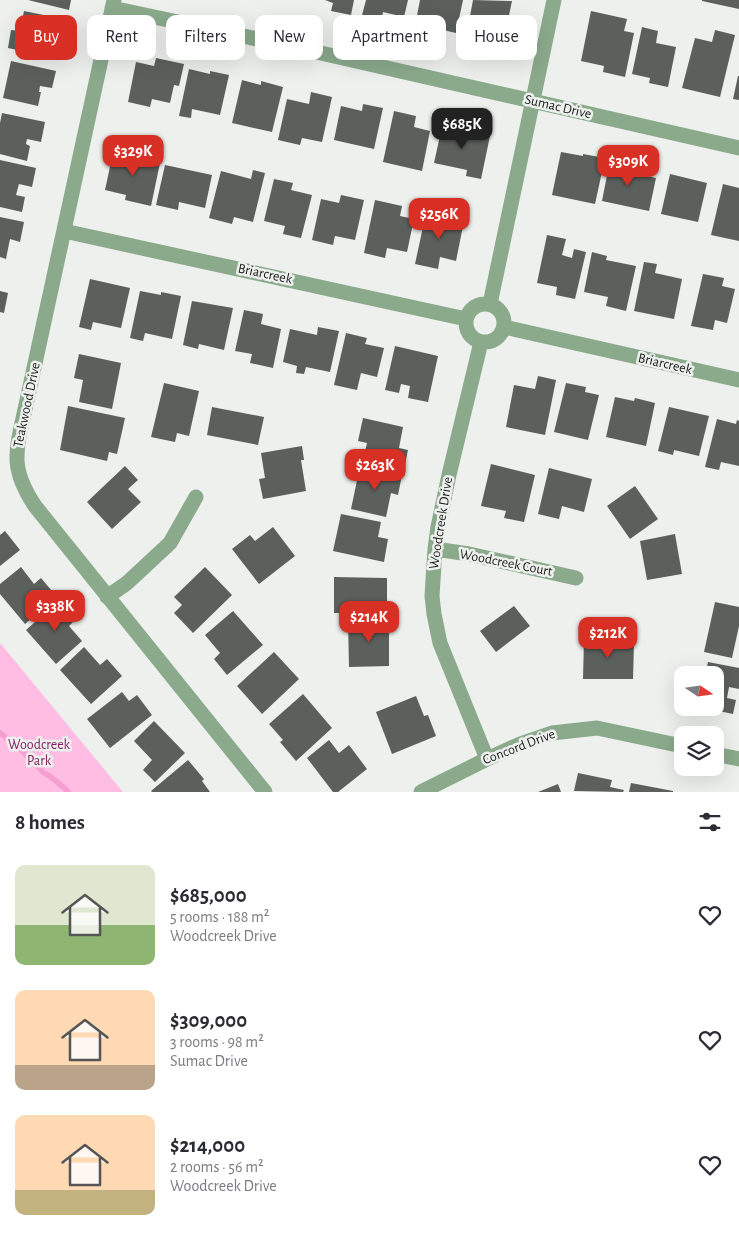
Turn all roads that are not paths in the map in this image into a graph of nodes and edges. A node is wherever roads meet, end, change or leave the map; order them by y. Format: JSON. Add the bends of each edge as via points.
{"nodes":[{"id":1,"x":554,"y":0,"type":"edge"},
{"id":2,"x":113,"y":4,"type":"edge"},
{"id":3,"x":532,"y":102,"type":"junction"},
{"id":4,"x":739,"y":148,"type":"edge"},
{"id":5,"x":64,"y":231,"type":"junction"},
{"id":6,"x":490,"y":304,"type":"junction"},
{"id":7,"x":466,"y":319,"type":"junction"},
{"id":8,"x":504,"y":327,"type":"junction"},
{"id":9,"x":481,"y":342,"type":"junction"},
{"id":10,"x":739,"y":380,"type":"edge"},
{"id":11,"x":196,"y":497,"type":"dead end"},
{"id":12,"x":435,"y":549,"type":"junction"},
{"id":13,"x":576,"y":578,"type":"dead end"},
{"id":14,"x":107,"y":598,"type":"junction"},
{"id":15,"x":674,"y":744,"type":"edge"},
{"id":16,"x":724,"y":756,"type":"edge"},
{"id":17,"x":487,"y":758,"type":"junction"},
{"id":18,"x":739,"y":759,"type":"edge"},
{"id":19,"x":265,"y":792,"type":"edge"},
{"id":20,"x":421,"y":792,"type":"edge"}],
"edges":[{"from":1,"to":3,"type":"street"},
{"from":2,"to":3,"type":"street","name":"Sumac Drive"},
{"from":2,"to":5,"type":"street","name":"Teakwood Drive"},
{"from":3,"to":4,"type":"street","name":"Sumac Drive"},
{"from":3,"to":6,"type":"street"},
{"from":5,"to":7,"type":"street","name":"Briarcreek"},
{"from":5,"to":14,"type":"street","name":"Teakwood Drive","via":[[16,462],[25,490],[35,506]]},
{"from":6,"to":7,"type":"street","via":[[476,306]]},
{"from":6,"to":8,"type":"street","via":[[502,313]]},
{"from":7,"to":9,"type":"street","via":[[468,332]]},
{"from":8,"to":9,"type":"street","via":[[494,340]]},
{"from":8,"to":10,"type":"street","name":"Briarcreek"},
{"from":9,"to":12,"type":"street","name":"Woodcreek Drive"},
{"from":11,"to":14,"type":"street","via":[[170,543]]},
{"from":12,"to":13,"type":"street","name":"Woodcreek Court"},
{"from":12,"to":17,"type":"street","name":"Woodcreek Drive","via":[[432,596],[440,643]]},
{"from":14,"to":19,"type":"street","name":"Teakwood Drive"},
{"from":15,"to":17,"type":"street","name":"Concord Drive","via":[[597,728],[580,729],[552,733]]},
{"from":16,"to":18,"type":"street"},
{"from":17,"to":20,"type":"street","name":"Concord Drive"}]}
